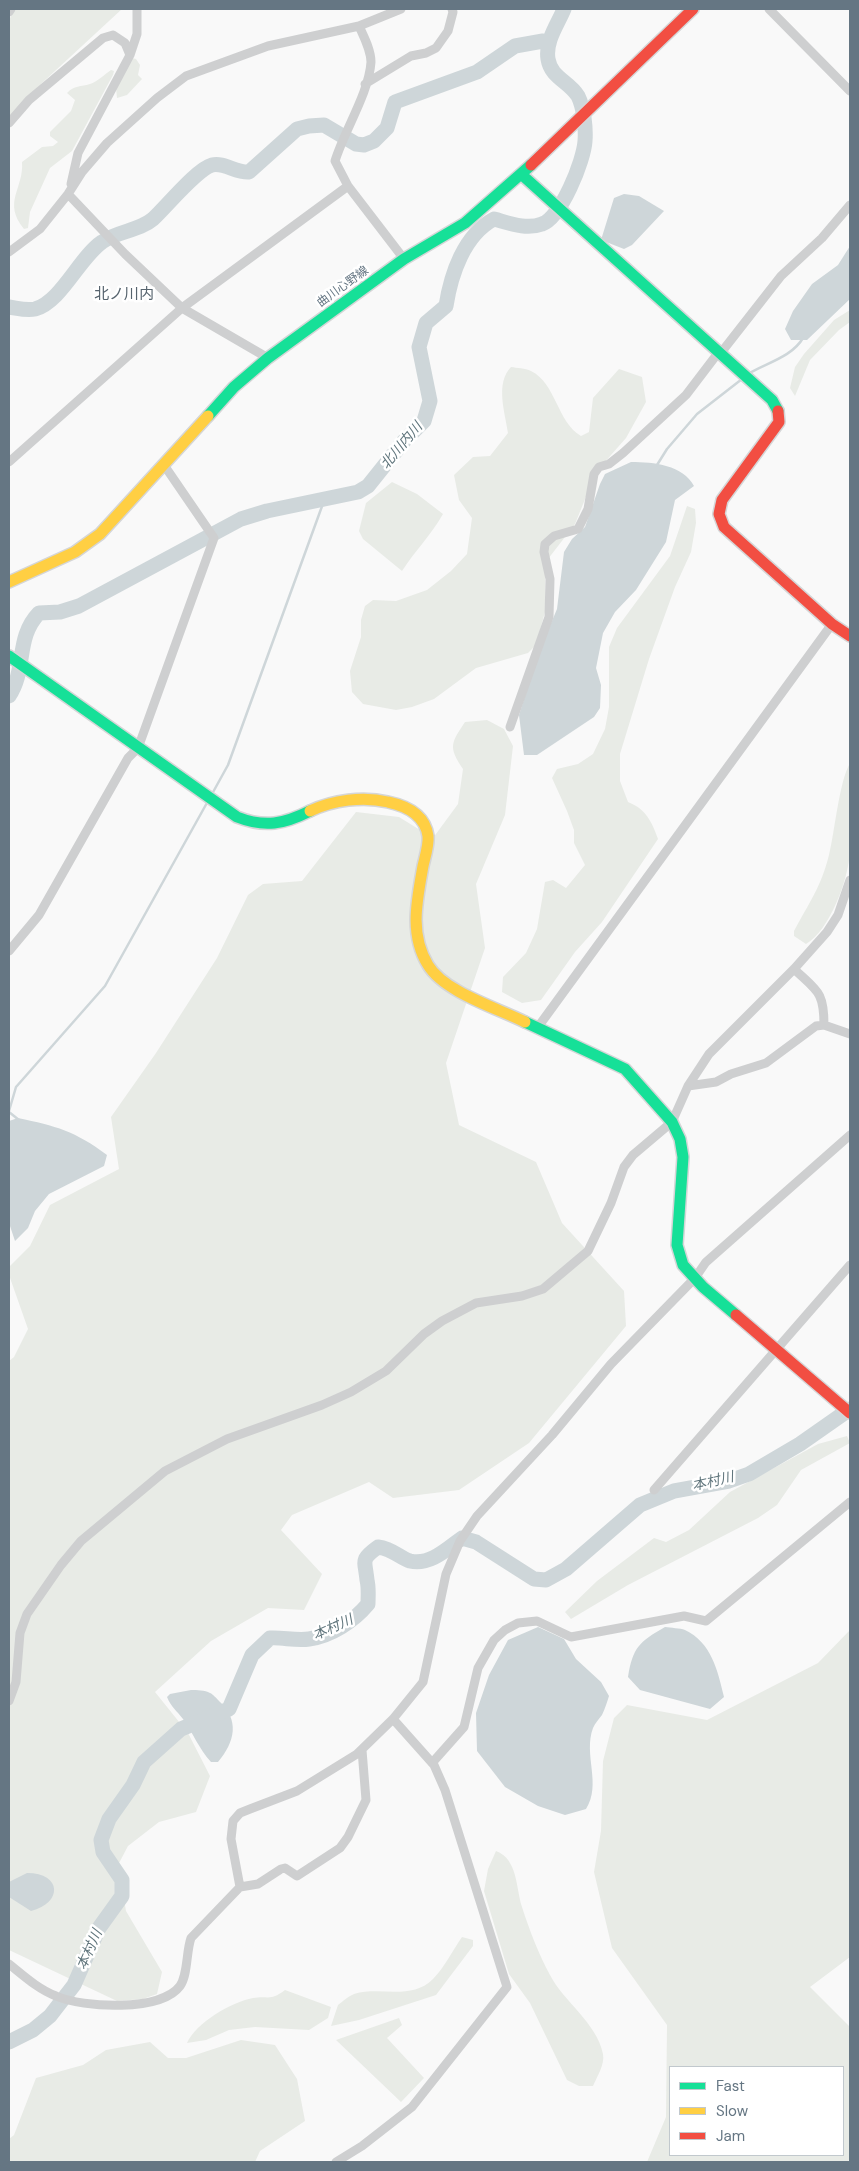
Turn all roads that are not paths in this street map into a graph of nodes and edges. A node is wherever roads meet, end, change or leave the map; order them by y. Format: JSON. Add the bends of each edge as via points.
{"nodes":[{"id":1,"x":11,"y":9,"type":"edge"},
{"id":2,"x":137,"y":9,"type":"edge"},
{"id":3,"x":401,"y":9,"type":"edge"},
{"id":4,"x":452,"y":9,"type":"edge"},
{"id":5,"x":692,"y":9,"type":"edge"},
{"id":6,"x":769,"y":9,"type":"edge"},
{"id":7,"x":9,"y":12,"type":"edge"},
{"id":8,"x":359,"y":26,"type":"junction"},
{"id":9,"x":130,"y":55,"type":"junction"},
{"id":10,"x":365,"y":84,"type":"junction"},
{"id":11,"x":850,"y":91,"type":"edge"},
{"id":12,"x":9,"y":123,"type":"edge"},
{"id":13,"x":521,"y":174,"type":"junction"},
{"id":14,"x":348,"y":186,"type":"junction"},
{"id":15,"x":68,"y":194,"type":"junction"},
{"id":16,"x":850,"y":205,"type":"edge"},
{"id":17,"x":9,"y":252,"type":"edge"},
{"id":18,"x":404,"y":259,"type":"junction"},
{"id":19,"x":182,"y":308,"type":"junction"},
{"id":20,"x":719,"y":354,"type":"junction"},
{"id":21,"x":268,"y":358,"type":"junction"},
{"id":22,"x":9,"y":462,"type":"edge"},
{"id":23,"x":164,"y":465,"type":"junction"},
{"id":24,"x":9,"y":582,"type":"edge"},
{"id":25,"x":832,"y":624,"type":"junction"},
{"id":26,"x":850,"y":636,"type":"edge"},
{"id":27,"x":9,"y":656,"type":"edge"},
{"id":28,"x":510,"y":727,"type":"dead end"},
{"id":29,"x":138,"y":748,"type":"junction"},
{"id":30,"x":850,"y":880,"type":"edge"},
{"id":31,"x":9,"y":951,"type":"edge"},
{"id":32,"x":794,"y":969,"type":"junction"},
{"id":33,"x":824,"y":1025,"type":"junction"},
{"id":34,"x":538,"y":1028,"type":"junction"},
{"id":35,"x":850,"y":1034,"type":"edge"},
{"id":36,"x":688,"y":1086,"type":"junction"},
{"id":37,"x":672,"y":1122,"type":"junction"},
{"id":38,"x":850,"y":1135,"type":"edge"},
{"id":39,"x":850,"y":1265,"type":"edge"},
{"id":40,"x":695,"y":1278,"type":"junction"},
{"id":41,"x":777,"y":1350,"type":"junction"},
{"id":42,"x":847,"y":1410,"type":"edge"},
{"id":43,"x":654,"y":1490,"type":"dead end"},
{"id":44,"x":850,"y":1502,"type":"edge"},
{"id":45,"x":9,"y":1701,"type":"edge"},
{"id":46,"x":393,"y":1719,"type":"junction"},
{"id":47,"x":362,"y":1750,"type":"junction"},
{"id":48,"x":432,"y":1763,"type":"junction"},
{"id":49,"x":240,"y":1887,"type":"junction"},
{"id":50,"x":9,"y":1964,"type":"edge"},
{"id":51,"x":336,"y":2162,"type":"edge"}],
"edges":[{"from":1,"to":7,"type":"street"},
{"from":2,"to":9,"type":"street","via":[[137,34]]},
{"from":3,"to":8,"type":"street"},
{"from":4,"to":10,"type":"street","via":[[454,12],[448,31],[436,48],[411,56]]},
{"from":5,"to":13,"type":"street","name":"曲川心野線"},
{"from":6,"to":11,"type":"street"},
{"from":8,"to":10,"type":"street","via":[[371,62]]},
{"from":8,"to":15,"type":"street","via":[[268,46],[186,76],[107,143]]},
{"from":9,"to":12,"type":"street","via":[[125,43],[113,36],[103,38],[29,100]]},
{"from":9,"to":15,"type":"street","via":[[78,153]]},
{"from":10,"to":14,"type":"street","via":[[335,161]]},
{"from":13,"to":18,"type":"street","name":"曲川心野線","via":[[465,223]]},
{"from":13,"to":20,"type":"street"},
{"from":14,"to":18,"type":"street"},
{"from":14,"to":19,"type":"street"},
{"from":15,"to":17,"type":"street","via":[[40,229]]},
{"from":15,"to":19,"type":"street"},
{"from":16,"to":20,"type":"street","via":[[822,238],[781,276]]},
{"from":18,"to":21,"type":"street","name":"曲川心野線"},
{"from":19,"to":21,"type":"street"},
{"from":19,"to":22,"type":"street"},
{"from":20,"to":25,"type":"street","via":[[772,400],[780,415],[779,422],[722,500],[718,509],[719,519]]},
{"from":20,"to":28,"type":"street","via":[[686,395],[623,453],[599,467],[594,474],[588,509],[578,529],[554,536],[545,544],[550,580],[549,617]]},
{"from":21,"to":23,"type":"street","name":"曲川心野線","via":[[234,387]]},
{"from":23,"to":24,"type":"street","name":"曲川心野線","via":[[100,534],[66,556]]},
{"from":23,"to":29,"type":"street","via":[[214,538]]},
{"from":25,"to":26,"type":"street"},
{"from":25,"to":34,"type":"street"},
{"from":27,"to":29,"type":"street"},
{"from":29,"to":31,"type":"street","via":[[128,758],[39,916]]},
{"from":29,"to":34,"type":"street","via":[[237,817],[253,824],[282,823],[349,800],[387,802],[402,805],[416,813],[428,837],[416,909],[415,934],[423,960],[443,983]]},
{"from":30,"to":32,"type":"street","via":[[838,915]]},
{"from":32,"to":33,"type":"street","via":[[820,995],[824,1004]]},
{"from":32,"to":36,"type":"street","via":[[709,1054]]},
{"from":33,"to":35,"type":"street"},
{"from":33,"to":36,"type":"street","via":[[816,1026],[766,1063],[716,1082]]},
{"from":34,"to":37,"type":"street","via":[[625,1069]]},
{"from":36,"to":37,"type":"street"},
{"from":37,"to":40,"type":"street","via":[[684,1157],[677,1245],[683,1265]]},
{"from":37,"to":45,"type":"street","via":[[633,1155],[624,1167],[588,1251],[543,1289],[522,1296],[488,1300],[456,1312],[424,1334],[386,1371],[351,1392],[206,1448],[165,1471],[81,1541],[27,1614],[20,1633],[16,1682]]},
{"from":38,"to":40,"type":"street","via":[[752,1219],[706,1262]]},
{"from":39,"to":41,"type":"street"},
{"from":40,"to":41,"type":"street"},
{"from":40,"to":46,"type":"street","via":[[611,1364],[552,1435],[477,1516],[460,1541],[446,1574],[423,1682]]},
{"from":41,"to":42,"type":"street"},
{"from":41,"to":43,"type":"street"},
{"from":44,"to":48,"type":"street","via":[[706,1621],[684,1616],[571,1637],[537,1621],[518,1623],[505,1630],[494,1640],[478,1668],[464,1727]]},
{"from":46,"to":47,"type":"street"},
{"from":46,"to":48,"type":"street"},
{"from":47,"to":49,"type":"street","via":[[297,1791],[240,1813],[233,1821],[231,1839]]},
{"from":47,"to":49,"type":"street","via":[[366,1800],[340,1848],[297,1876],[285,1868],[258,1884]]},
{"from":48,"to":51,"type":"street","via":[[444,1790],[507,1987],[412,2106],[362,2146]]},
{"from":49,"to":50,"type":"street","via":[[191,1938],[180,1986],[164,1999],[101,2006],[85,2004],[38,1988]]}]}
